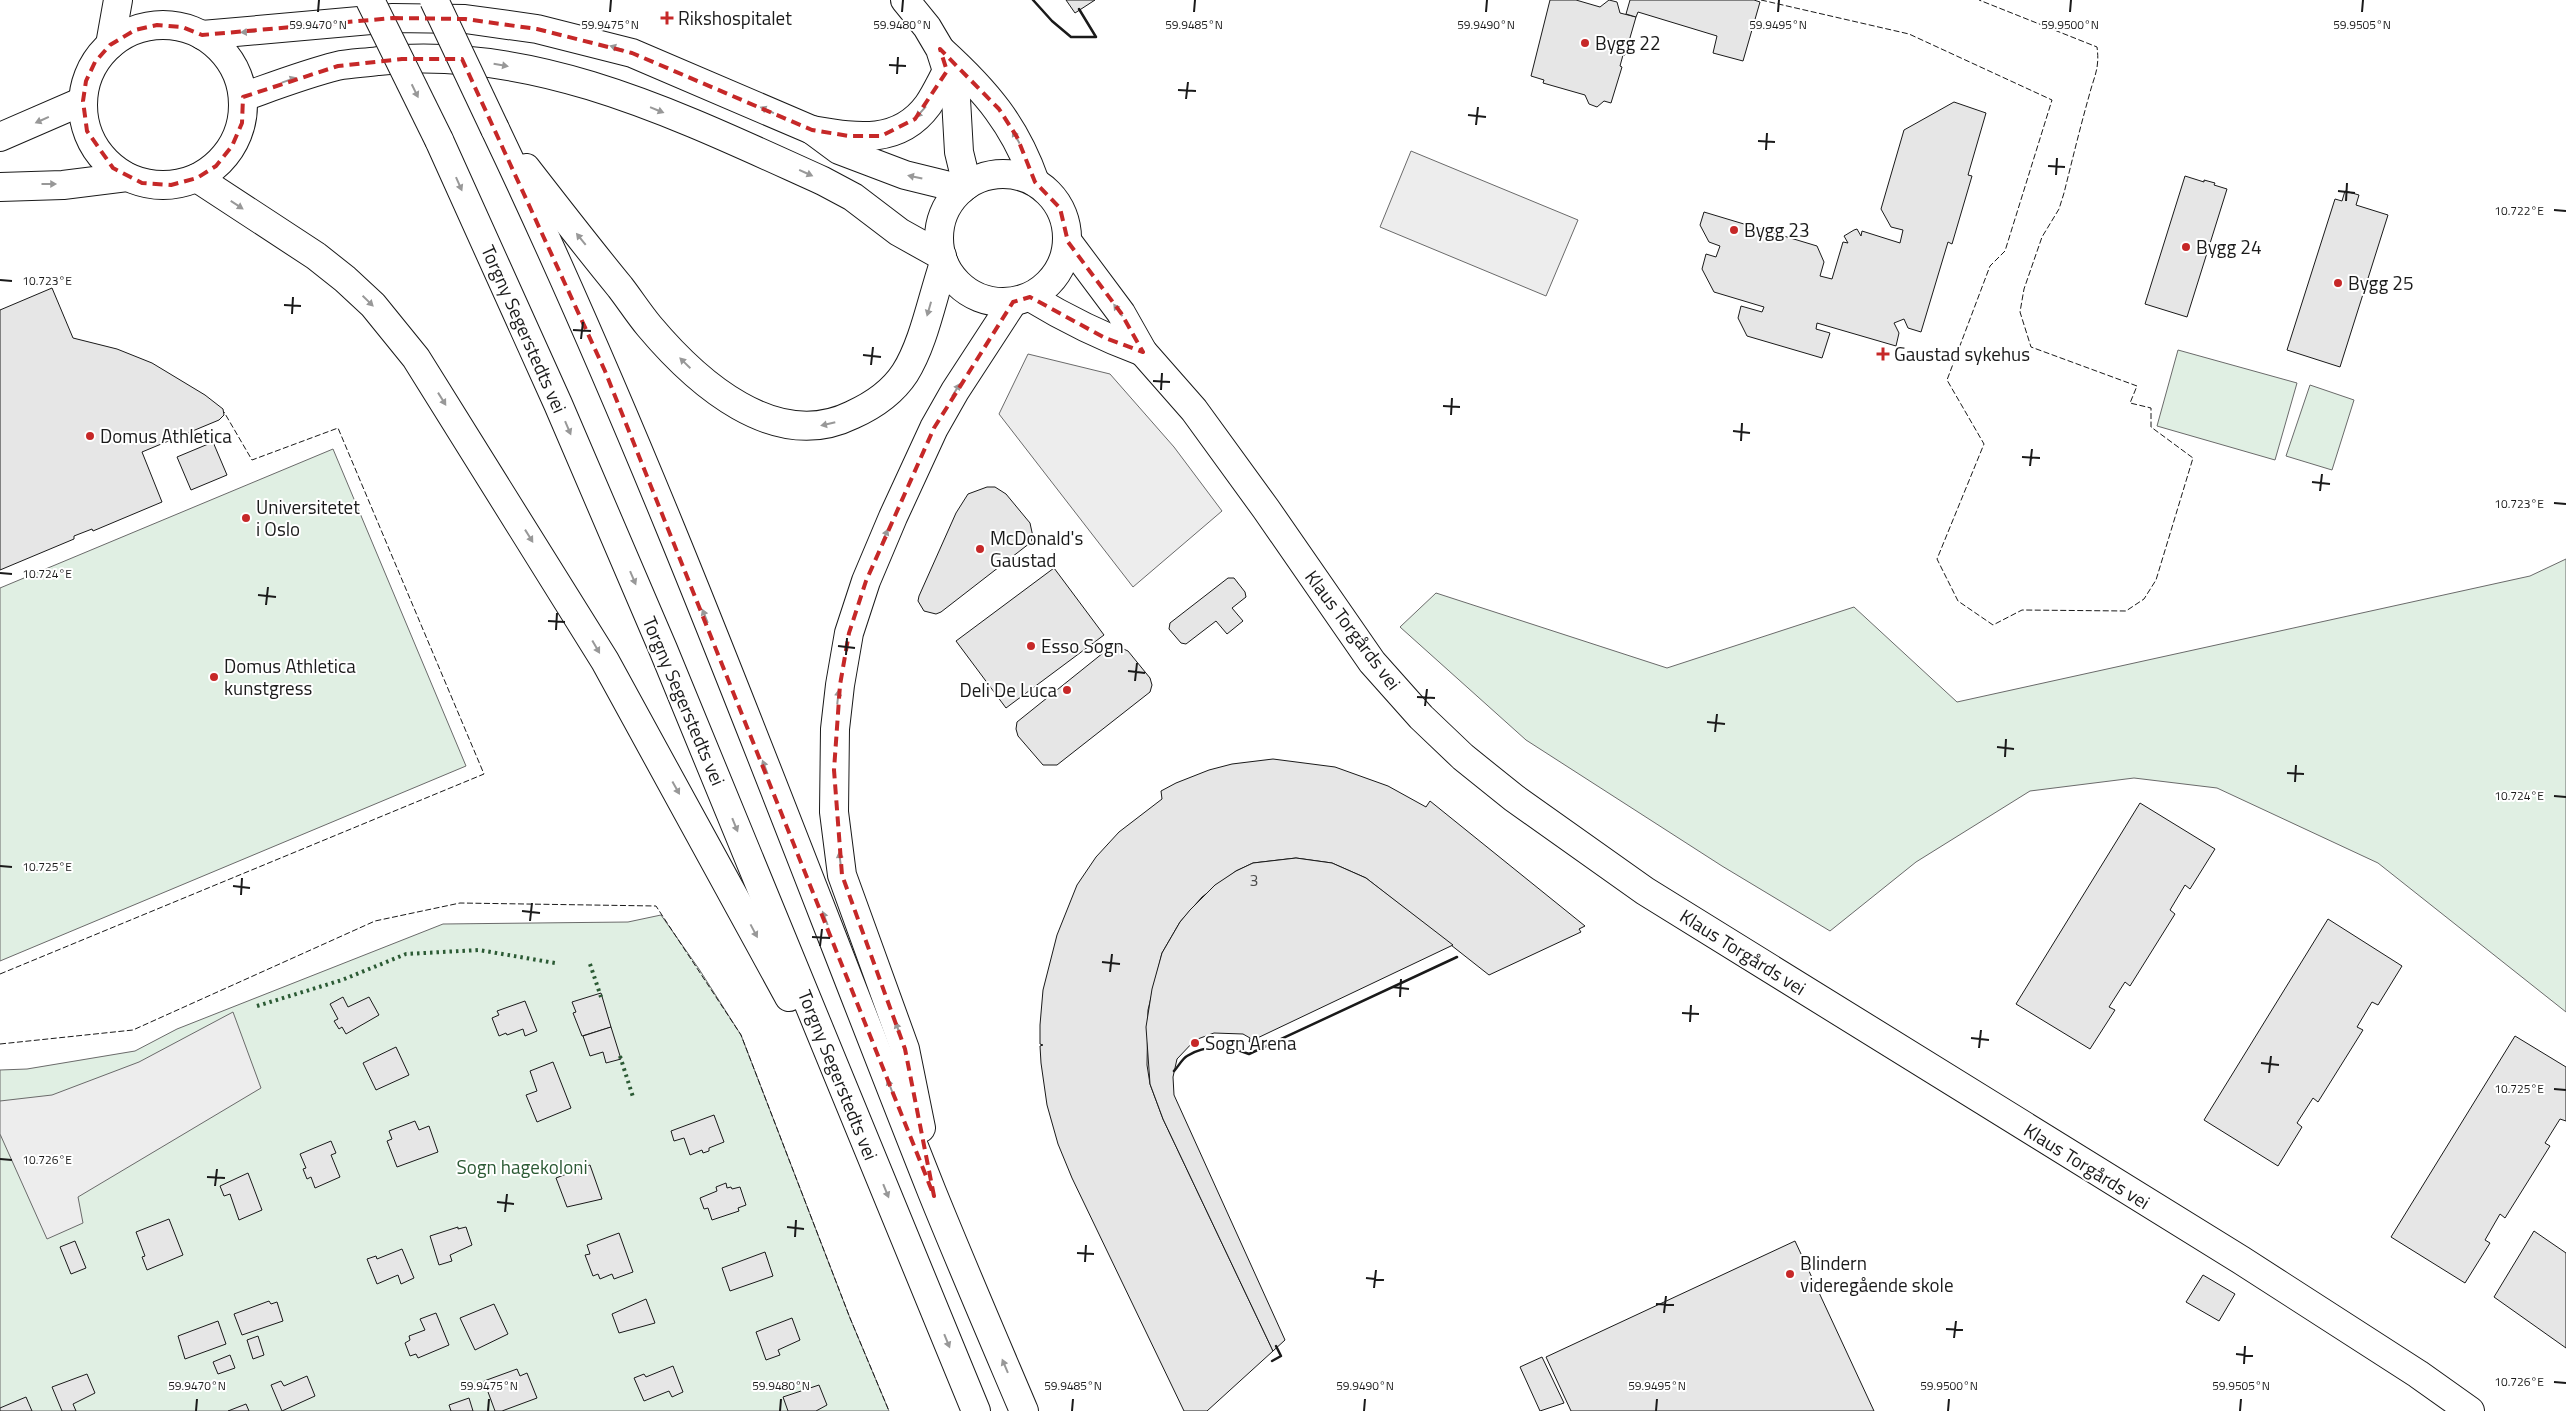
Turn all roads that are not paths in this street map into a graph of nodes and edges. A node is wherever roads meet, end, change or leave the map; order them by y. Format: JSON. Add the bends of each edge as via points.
{"nodes":[{"id":1,"x":118,"y":0,"type":"edge"},
{"id":2,"x":370,"y":0,"type":"edge"},
{"id":3,"x":434,"y":0,"type":"edge"},
{"id":4,"x":905,"y":0,"type":"edge"},
{"id":5,"x":202,"y":35,"type":"junction"},
{"id":6,"x":110,"y":45,"type":"junction"},
{"id":7,"x":944,"y":60,"type":"junction"},
{"id":8,"x":243,"y":97,"type":"junction"},
{"id":9,"x":83,"y":101,"type":"junction"},
{"id":10,"x":812,"y":130,"type":"junction"},
{"id":11,"x":0,"y":137,"type":"edge"},
{"id":12,"x":501,"y":138,"type":"junction"},
{"id":13,"x":127,"y":177,"type":"junction"},
{"id":14,"x":196,"y":178,"type":"junction"},
{"id":15,"x":1035,"y":182,"type":"junction"},
{"id":16,"x":0,"y":187,"type":"edge"},
{"id":17,"x":965,"y":187,"type":"junction"},
{"id":18,"x":1068,"y":242,"type":"junction"},
{"id":19,"x":943,"y":260,"type":"junction"},
{"id":20,"x":1021,"y":299,"type":"junction"},
{"id":21,"x":1143,"y":352,"type":"junction"},
{"id":22,"x":860,"y":1129,"type":"junction"},
{"id":23,"x":934,"y":1196,"type":"junction"},
{"id":24,"x":976,"y":1411,"type":"edge"},
{"id":25,"x":1024,"y":1411,"type":"edge"},
{"id":26,"x":2470,"y":1411,"type":"edge"}],
"edges":[{"from":1,"to":6,"type":"main road"},
{"from":2,"to":22,"type":"main road","name":"Torgny Segerstedts vei","one_way":true,"bridge":true,"via":[[439,140],[558,404],[656,631]]},
{"from":3,"to":12,"type":"main road","bridge":true},
{"from":4,"to":7,"type":"main road","via":[[927,27]]},
{"from":5,"to":6,"type":"main road","via":[[182,27],[157,25],[135,30]]},
{"from":5,"to":8,"type":"main road","via":[[218,46],[235,69]]},
{"from":10,"to":5,"type":"main road","one_way":true,"via":[[632,53],[537,29],[464,19],[393,18]]},
{"from":6,"to":9,"type":"main road","via":[[95,62],[86,81]]},
{"from":7,"to":10,"type":"main road","one_way":true,"via":[[928,105],[902,128],[881,136],[849,136]]},
{"from":15,"to":7,"type":"main road","one_way":true,"via":[[1017,137],[999,109],[978,84]]},
{"from":7,"to":17,"type":"main road","via":[[956,99]]},
{"from":8,"to":14,"type":"main road","via":[[242,123],[232,146],[216,166]]},
{"from":8,"to":19,"type":"main road","one_way":true,"via":[[296,77],[338,66],[402,59],[466,59],[527,70],[621,95],[823,181],[852,197]]},
{"from":9,"to":11,"type":"main road","one_way":true},
{"from":9,"to":13,"type":"main road","via":[[87,131],[98,152]]},
{"from":17,"to":10,"type":"main road","one_way":true,"via":[[882,168],[838,150]]},
{"from":19,"to":12,"type":"main road","one_way":true,"via":[[915,353],[904,374],[885,395],[866,409],[827,425],[804,427],[784,424],[727,399],[681,360],[650,327]]},
{"from":23,"to":12,"type":"main road","one_way":true,"via":[[686,567],[605,371]]},
{"from":13,"to":14,"type":"main road","via":[[142,183],[171,185]]},
{"from":16,"to":13,"type":"main road","one_way":true},
{"from":14,"to":22,"type":"main road","one_way":true,"via":[[316,256],[345,279],[373,305],[416,358],[605,661]]},
{"from":15,"to":17,"type":"main road","via":[[1000,174],[983,177]]},
{"from":15,"to":18,"type":"main road","via":[[1060,208]]},
{"from":17,"to":19,"type":"main road","via":[[949,204],[942,221],[939,239]]},
{"from":18,"to":20,"type":"main road","via":[[1056,275],[1044,287]]},
{"from":21,"to":18,"type":"main road","name":"Klaus Torgårds vei","one_way":true,"via":[[1121,313]]},
{"from":19,"to":20,"type":"main road","via":[[953,278],[965,290],[988,300]]},
{"from":20,"to":21,"type":"main road","name":"Klaus Torgårds vei"},
{"from":23,"to":20,"type":"main road","one_way":true,"via":[[905,1049],[842,875],[834,812],[835,729],[849,634],[866,581],[934,428],[955,390]]},
{"from":21,"to":26,"type":"main road","name":"Klaus Torgårds vei","via":[[1194,410],[1372,662],[1428,724],[1514,798],[1645,891],[2241,1260]]},
{"from":22,"to":24,"type":"main road","name":"Torgny Segerstedts vei","one_way":true},
{"from":25,"to":23,"type":"main road","one_way":true}]}
